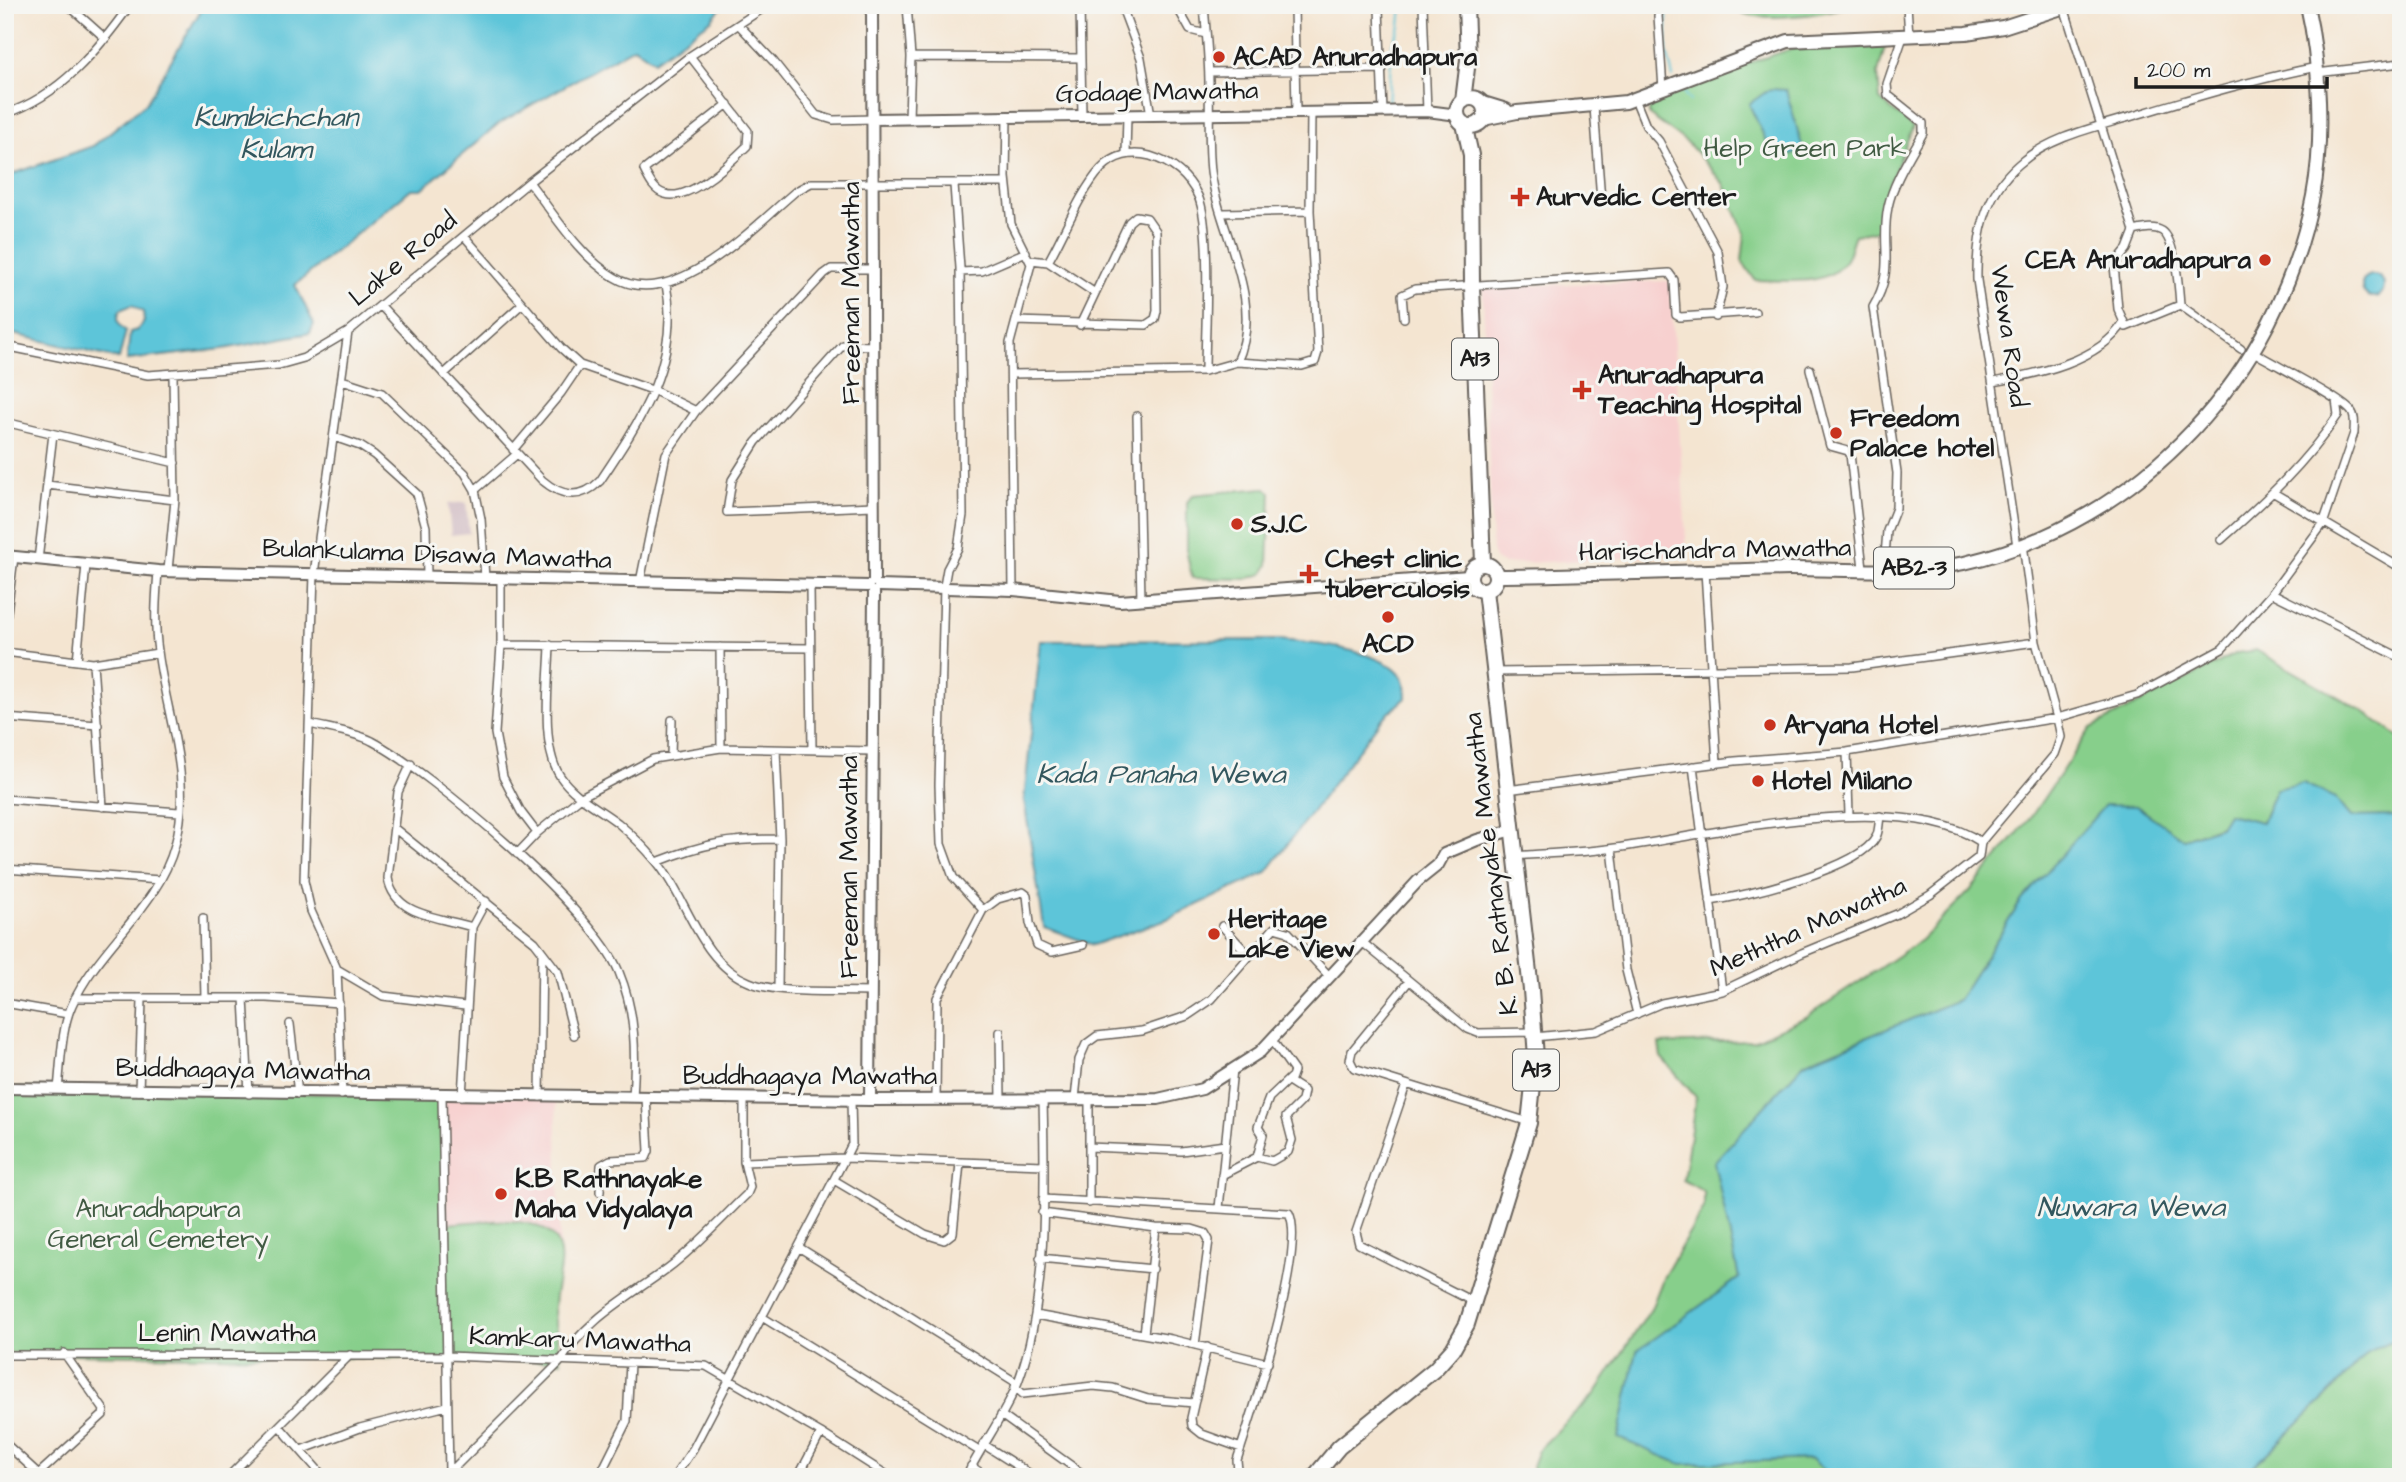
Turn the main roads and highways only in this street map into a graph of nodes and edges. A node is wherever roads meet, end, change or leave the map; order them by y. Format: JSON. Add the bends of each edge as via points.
{"nodes":[{"id":1,"x":873,"y":5,"type":"edge"},
{"id":2,"x":1466,"y":5,"type":"edge"},
{"id":3,"x":2307,"y":5,"type":"edge"},
{"id":4,"x":2068,"y":6,"type":"edge"},
{"id":5,"x":1468,"y":61,"type":"junction"},
{"id":6,"x":1480,"y":102,"type":"junction"},
{"id":7,"x":1461,"y":111,"type":"junction"},
{"id":8,"x":1517,"y":111,"type":"junction"},
{"id":9,"x":874,"y":119,"type":"junction"},
{"id":10,"x":1482,"y":121,"type":"junction"},
{"id":11,"x":1471,"y":155,"type":"junction"},
{"id":12,"x":10,"y":556,"type":"edge"},
{"id":13,"x":1483,"y":563,"type":"junction"},
{"id":14,"x":1469,"y":576,"type":"junction"},
{"id":15,"x":1496,"y":576,"type":"junction"},
{"id":16,"x":874,"y":586,"type":"junction"},
{"id":17,"x":1485,"y":590,"type":"junction"},
{"id":18,"x":1512,"y":830,"type":"junction"},
{"id":19,"x":5,"y":1088,"type":"edge"},
{"id":20,"x":870,"y":1101,"type":"junction"},
{"id":21,"x":1317,"y":1476,"type":"edge"}],
"edges":[{"from":1,"to":9,"type":"main road","name":"Freeman Mawatha"},
{"from":2,"to":5,"type":"highway","number":"A13"},
{"from":3,"to":15,"type":"main road","name":"Harischandra Mawatha","number":"AB2-3","via":[[2317,70],[2316,176],[2287,281],[2248,352],[2195,430],[2163,463],[2129,487],[2067,525],[2020,545],[1933,568]]},
{"from":4,"to":8,"type":"main road","via":[[1987,30],[1788,41],[1635,99],[1594,107]]},
{"from":5,"to":6,"type":"highway","number":"A13"},
{"from":5,"to":7,"type":"highway","number":"A13"},
{"from":6,"to":7,"type":"highway","via":[[1471,98]]},
{"from":6,"to":8,"type":"main road","via":[[1497,110]]},
{"from":6,"to":10,"type":"highway"},
{"from":7,"to":9,"type":"main road","name":"Godage Mawatha"},
{"from":7,"to":10,"type":"highway"},
{"from":7,"to":11,"type":"highway","number":"A13"},
{"from":8,"to":10,"type":"main road"},
{"from":9,"to":16,"type":"main road","name":"Freeman Mawatha"},
{"from":10,"to":11,"type":"highway","number":"A13"},
{"from":11,"to":13,"type":"highway","number":"A13"},
{"from":12,"to":16,"type":"main road","name":"Bulankulama Disawa Mawatha","via":[[163,571]]},
{"from":13,"to":14,"type":"highway"},
{"from":13,"to":15,"type":"highway"},
{"from":14,"to":16,"type":"main road","name":"Bulankulama Disawa Mawatha","via":[[1120,601],[1013,590]]},
{"from":14,"to":17,"type":"highway","via":[[1475,588]]},
{"from":15,"to":17,"type":"highway","via":[[1496,583]]},
{"from":16,"to":20,"type":"main road","name":"Freeman Mawatha"},
{"from":17,"to":18,"type":"highway","name":"K. B. Ratnayake Mawatha","number":"A13"},
{"from":18,"to":20,"type":"main road","name":"Buddhagaya Mawatha","via":[[1444,854],[1260,1052],[1202,1089],[1158,1099]]},
{"from":18,"to":21,"type":"highway","name":"K. B. Ratnayake Mawatha","number":"A13","via":[[1535,1034],[1535,1079],[1529,1123],[1475,1303],[1458,1342],[1436,1370],[1339,1447]]},
{"from":19,"to":20,"type":"main road","name":"Buddhagaya Mawatha"}]}
